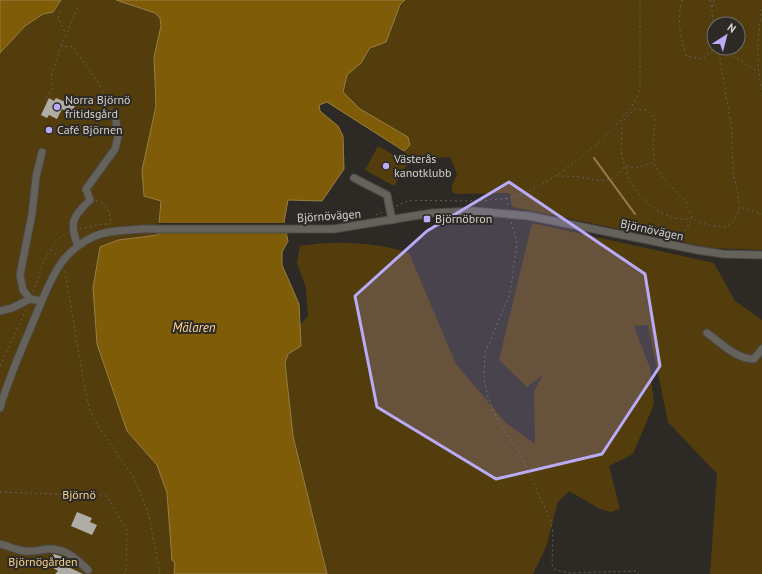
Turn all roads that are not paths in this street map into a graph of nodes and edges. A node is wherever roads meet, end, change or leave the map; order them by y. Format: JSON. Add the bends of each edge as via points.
{"nodes":[{"id":1,"x":116,"y":121,"type":"road end"},
{"id":2,"x":42,"y":152,"type":"dead end"},
{"id":3,"x":354,"y":178,"type":"dead end"},
{"id":4,"x":392,"y":220,"type":"junction"},
{"id":5,"x":78,"y":246,"type":"junction"},
{"id":6,"x":762,"y":255,"type":"edge"},
{"id":7,"x":30,"y":299,"type":"junction"},
{"id":8,"x":41,"y":301,"type":"junction"},
{"id":9,"x":0,"y":311,"type":"edge"},
{"id":10,"x":707,"y":333,"type":"dead end"},
{"id":11,"x":762,"y":349,"type":"edge"},
{"id":12,"x":0,"y":408,"type":"edge"},
{"id":13,"x":0,"y":544,"type":"edge"},
{"id":14,"x":88,"y":570,"type":"dead end"}],
"edges":[{"from":1,"to":5,"type":"street","via":[[118,137],[115,149],[86,189],[90,200],[72,222],[72,232]]},
{"from":2,"to":7,"type":"street","via":[[20,275],[23,290]]},
{"from":3,"to":4,"type":"street","via":[[387,195]]},
{"from":4,"to":5,"type":"street","name":"Björnövägen","via":[[334,229],[114,231],[96,235]]},
{"from":4,"to":6,"type":"street","name":"Björnövägen","via":[[432,213],[473,211],[509,214],[673,246],[723,254]]},
{"from":5,"to":8,"type":"street","name":"Björnövägen","via":[[62,261]]},
{"from":7,"to":8,"type":"street"},
{"from":7,"to":9,"type":"street","via":[[19,306]]},
{"from":8,"to":12,"type":"street","name":"Björnövägen","via":[[6,385]]},
{"from":10,"to":11,"type":"street","via":[[728,349],[748,359],[754,359]]},
{"from":13,"to":14,"type":"street","via":[[22,551],[63,551]]}]}
